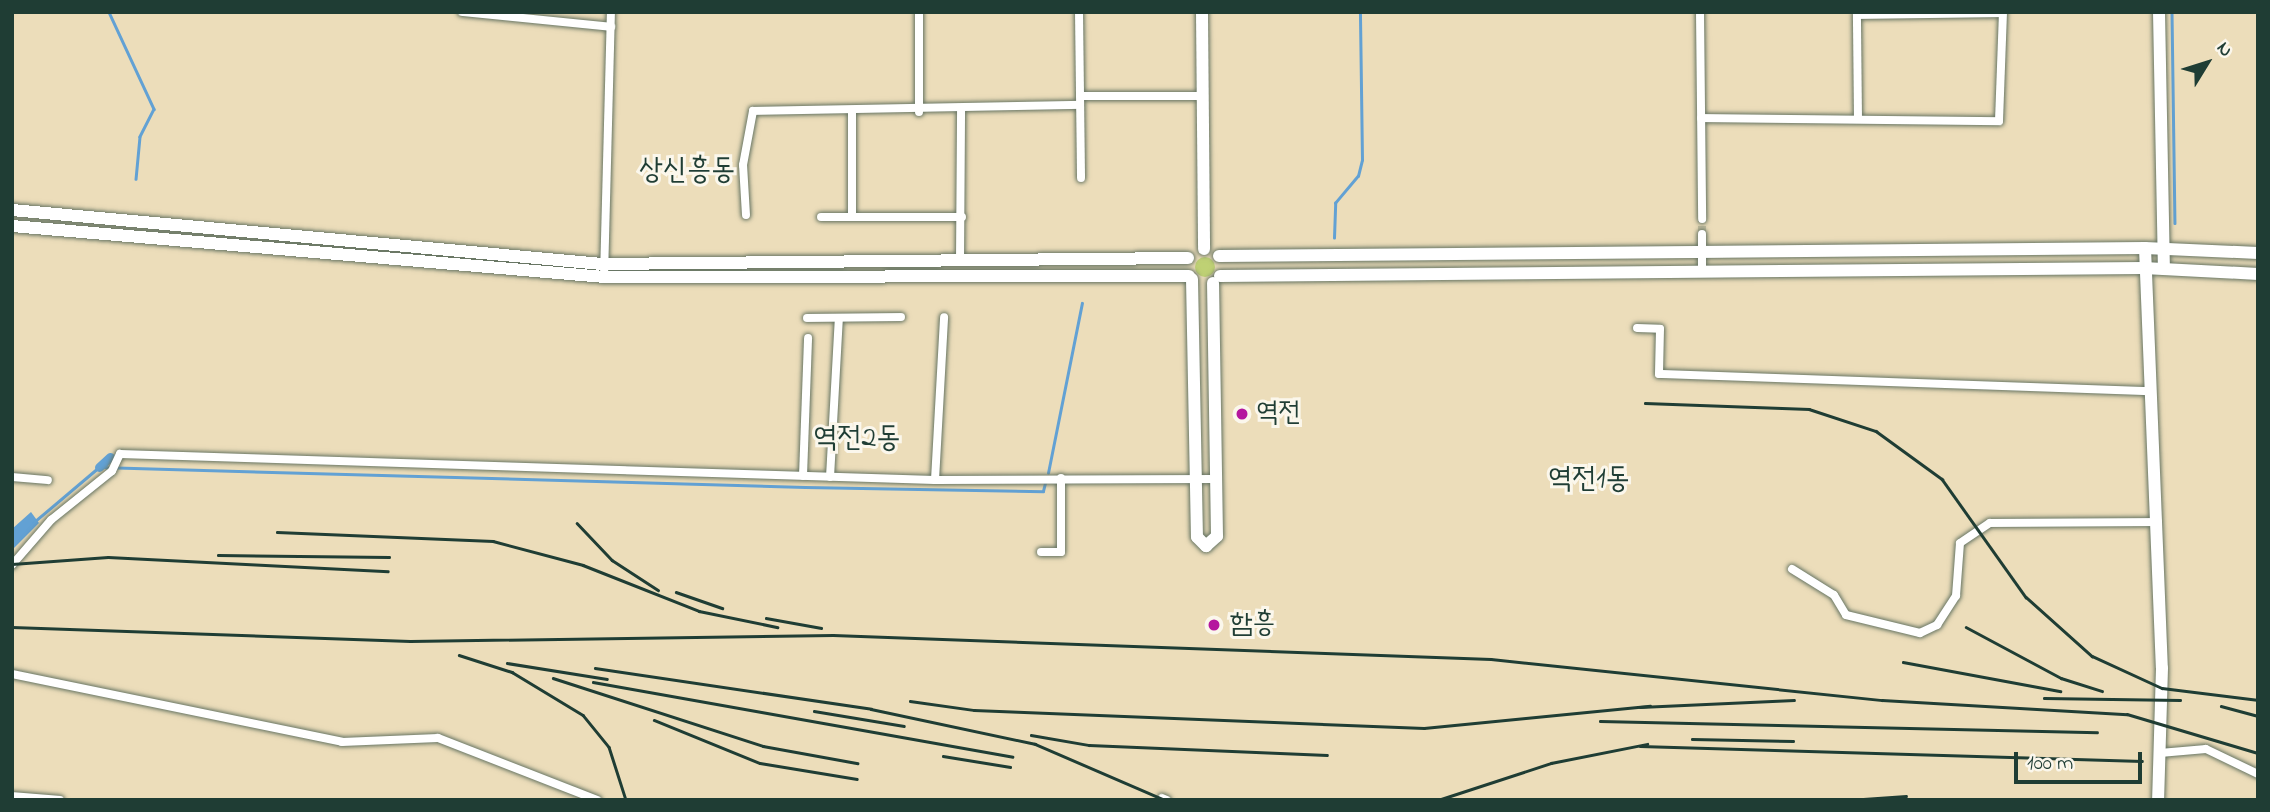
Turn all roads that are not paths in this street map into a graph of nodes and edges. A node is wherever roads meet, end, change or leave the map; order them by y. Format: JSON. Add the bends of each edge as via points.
{"nodes":[{"id":1,"x":462,"y":12,"type":"edge"},
{"id":2,"x":611,"y":12,"type":"edge"},
{"id":3,"x":919,"y":12,"type":"edge"},
{"id":4,"x":1079,"y":12,"type":"edge"},
{"id":5,"x":1202,"y":12,"type":"edge"},
{"id":6,"x":1700,"y":12,"type":"edge"},
{"id":7,"x":2159,"y":12,"type":"edge"},
{"id":8,"x":2003,"y":13,"type":"edge"},
{"id":9,"x":611,"y":27,"type":"junction"},
{"id":10,"x":1203,"y":96,"type":"junction"},
{"id":11,"x":1080,"y":101,"type":"junction"},
{"id":12,"x":852,"y":111,"type":"junction"},
{"id":13,"x":961,"y":111,"type":"junction"},
{"id":14,"x":919,"y":112,"type":"junction"},
{"id":15,"x":1701,"y":118,"type":"junction"},
{"id":16,"x":1858,"y":120,"type":"junction"},
{"id":17,"x":1081,"y":178,"type":"dead end"},
{"id":18,"x":12,"y":210,"type":"edge"},
{"id":19,"x":746,"y":215,"type":"dead end"},
{"id":20,"x":962,"y":217,"type":"junction"},
{"id":21,"x":821,"y":218,"type":"dead end"},
{"id":22,"x":852,"y":218,"type":"junction"},
{"id":23,"x":1702,"y":219,"type":"tunnel mouth"},
{"id":24,"x":12,"y":226,"type":"edge"},
{"id":25,"x":1702,"y":234,"type":"tunnel mouth"},
{"id":26,"x":2145,"y":248,"type":"junction"},
{"id":27,"x":2164,"y":248,"type":"junction"},
{"id":28,"x":1204,"y":249,"type":"junction"},
{"id":29,"x":2258,"y":253,"type":"edge"},
{"id":30,"x":1702,"y":254,"type":"junction"},
{"id":31,"x":1219,"y":256,"type":"junction"},
{"id":32,"x":1188,"y":258,"type":"junction"},
{"id":33,"x":960,"y":262,"type":"junction"},
{"id":34,"x":2144,"y":268,"type":"junction"},
{"id":35,"x":2164,"y":269,"type":"junction"},
{"id":36,"x":603,"y":271,"type":"junction"},
{"id":37,"x":1702,"y":273,"type":"junction"},
{"id":38,"x":2258,"y":274,"type":"edge"},
{"id":39,"x":1190,"y":277,"type":"junction"},
{"id":40,"x":1216,"y":280,"type":"junction"},
{"id":41,"x":901,"y":317,"type":"dead end"},
{"id":42,"x":944,"y":317,"type":"dead end"},
{"id":43,"x":807,"y":318,"type":"dead end"},
{"id":44,"x":839,"y":318,"type":"junction"},
{"id":45,"x":1637,"y":328,"type":"dead end"},
{"id":46,"x":808,"y":338,"type":"dead end"},
{"id":47,"x":2147,"y":391,"type":"junction"},
{"id":48,"x":803,"y":476,"type":"junction"},
{"id":49,"x":12,"y":477,"type":"edge"},
{"id":50,"x":830,"y":477,"type":"junction"},
{"id":51,"x":1061,"y":478,"type":"junction"},
{"id":52,"x":1196,"y":479,"type":"junction"},
{"id":53,"x":1216,"y":479,"type":"junction"},
{"id":54,"x":48,"y":480,"type":"dead end"},
{"id":55,"x":935,"y":480,"type":"junction"},
{"id":56,"x":2158,"y":522,"type":"junction"},
{"id":57,"x":1041,"y":552,"type":"dead end"},
{"id":58,"x":12,"y":565,"type":"edge"},
{"id":59,"x":1793,"y":569,"type":"dead end"},
{"id":60,"x":12,"y":673,"type":"edge"},
{"id":61,"x":2160,"y":753,"type":"junction"},
{"id":62,"x":2258,"y":774,"type":"edge"},
{"id":63,"x":573,"y":795,"type":"edge"},
{"id":64,"x":12,"y":796,"type":"edge"},
{"id":65,"x":60,"y":800,"type":"edge"},
{"id":66,"x":597,"y":800,"type":"edge"},
{"id":67,"x":2158,"y":800,"type":"edge"}],
"edges":[{"from":1,"to":9,"type":"street"},
{"from":2,"to":9,"type":"street"},
{"from":3,"to":14,"type":"street"},
{"from":4,"to":11,"type":"street"},
{"from":5,"to":10,"type":"main road"},
{"from":6,"to":15,"type":"street"},
{"from":7,"to":27,"type":"main road"},
{"from":8,"to":16,"type":"street","via":[[1999,121]]},
{"from":8,"to":16,"type":"street","via":[[1857,15]]},
{"from":9,"to":36,"type":"street"},
{"from":10,"to":11,"type":"street"},
{"from":10,"to":28,"type":"main road"},
{"from":11,"to":13,"type":"street"},
{"from":11,"to":17,"type":"street"},
{"from":12,"to":14,"type":"street"},
{"from":12,"to":19,"type":"street","via":[[753,111],[743,165]]},
{"from":12,"to":22,"type":"street"},
{"from":13,"to":14,"type":"street"},
{"from":13,"to":20,"type":"street"},
{"from":15,"to":16,"type":"street"},
{"from":15,"to":23,"type":"street"},
{"from":18,"to":36,"type":"main road"},
{"from":20,"to":22,"type":"street"},
{"from":20,"to":33,"type":"street"},
{"from":21,"to":22,"type":"street"},
{"from":24,"to":36,"type":"main road"},
{"from":25,"to":30,"type":"street"},
{"from":26,"to":27,"type":"main road"},
{"from":26,"to":30,"type":"main road"},
{"from":26,"to":34,"type":"main road"},
{"from":27,"to":29,"type":"main road"},
{"from":27,"to":35,"type":"main road"},
{"from":28,"to":31,"type":"main road"},
{"from":28,"to":32,"type":"main road"},
{"from":30,"to":31,"type":"main road"},
{"from":30,"to":37,"type":"street"},
{"from":31,"to":40,"type":"main road"},
{"from":32,"to":33,"type":"main road"},
{"from":32,"to":39,"type":"main road"},
{"from":33,"to":36,"type":"main road"},
{"from":34,"to":35,"type":"main road"},
{"from":34,"to":37,"type":"main road"},
{"from":34,"to":47,"type":"main road"},
{"from":35,"to":38,"type":"main road"},
{"from":36,"to":39,"type":"main road"},
{"from":37,"to":40,"type":"main road"},
{"from":39,"to":40,"type":"main road"},
{"from":39,"to":52,"type":"main road"},
{"from":40,"to":53,"type":"main road"},
{"from":41,"to":44,"type":"street"},
{"from":42,"to":55,"type":"street"},
{"from":43,"to":44,"type":"street"},
{"from":44,"to":50,"type":"street"},
{"from":45,"to":47,"type":"street","via":[[1660,329],[1658,374]]},
{"from":46,"to":48,"type":"street"},
{"from":47,"to":56,"type":"main road"},
{"from":48,"to":50,"type":"street"},
{"from":48,"to":58,"type":"street","via":[[120,454],[113,471],[51,520]]},
{"from":49,"to":54,"type":"street"},
{"from":50,"to":55,"type":"street"},
{"from":51,"to":52,"type":"street"},
{"from":51,"to":55,"type":"street"},
{"from":51,"to":57,"type":"street","via":[[1060,552]]},
{"from":52,"to":53,"type":"street"},
{"from":52,"to":53,"type":"main road","via":[[1197,537],[1206,546],[1217,536]]},
{"from":56,"to":59,"type":"street","via":[[1990,523],[1960,543],[1956,596],[1937,625],[1920,633],[1846,615],[1834,595]]},
{"from":56,"to":61,"type":"main road"},
{"from":60,"to":63,"type":"street","via":[[342,742],[438,738]]},
{"from":61,"to":62,"type":"street","via":[[2206,749]]},
{"from":61,"to":67,"type":"main road"},
{"from":63,"to":66,"type":"street"},
{"from":64,"to":65,"type":"street"}]}
